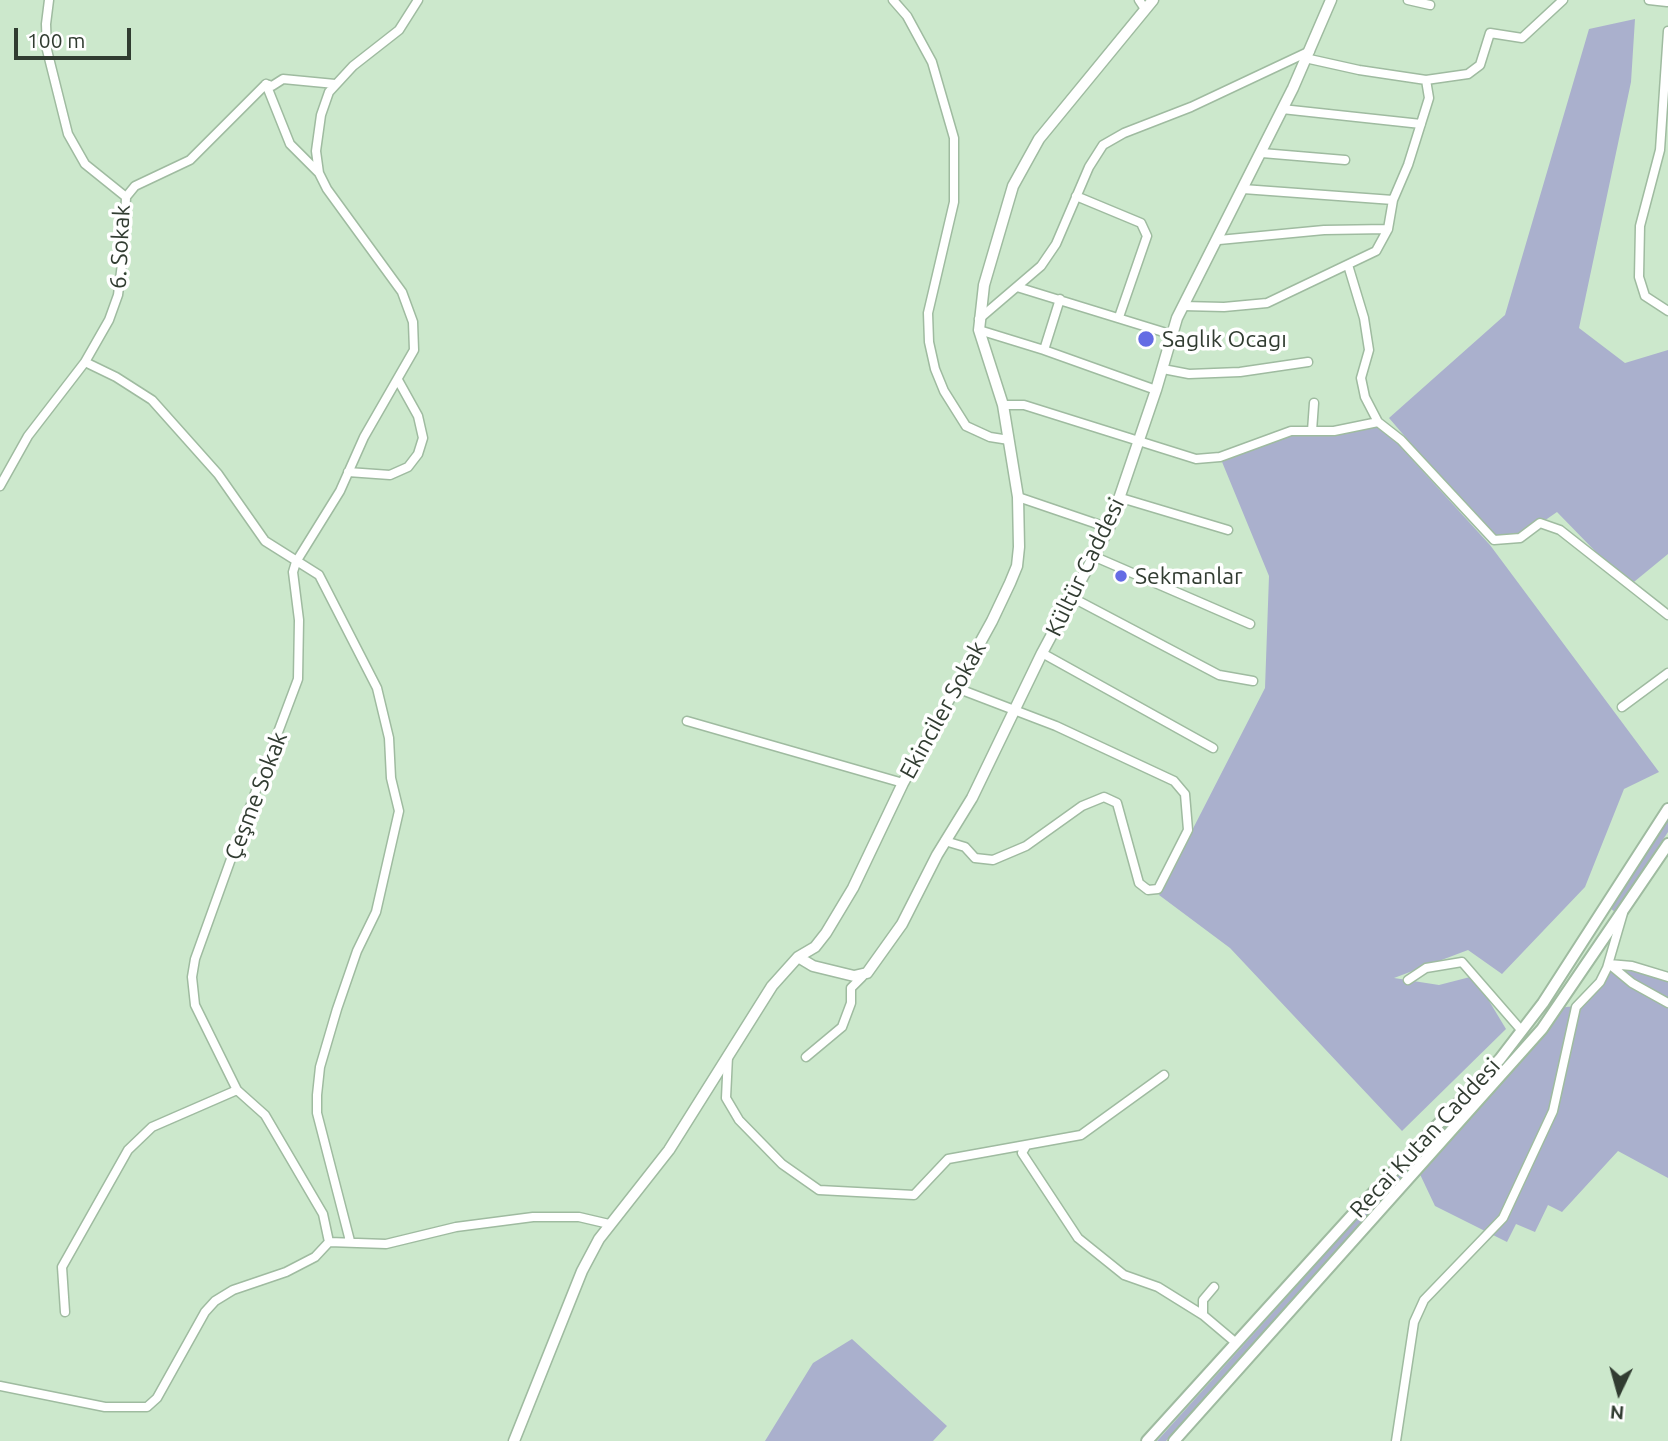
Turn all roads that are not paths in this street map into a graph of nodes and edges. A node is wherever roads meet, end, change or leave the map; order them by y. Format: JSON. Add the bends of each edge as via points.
{"nodes":[{"id":1,"x":49,"y":0,"type":"edge"},
{"id":2,"x":418,"y":0,"type":"edge"},
{"id":3,"x":892,"y":0,"type":"edge"},
{"id":4,"x":1153,"y":0,"type":"edge"},
{"id":5,"x":1331,"y":0,"type":"edge"},
{"id":6,"x":1408,"y":0,"type":"edge"},
{"id":7,"x":1563,"y":0,"type":"edge"},
{"id":8,"x":1649,"y":0,"type":"edge"},
{"id":9,"x":1667,"y":1,"type":"edge"},
{"id":10,"x":1142,"y":5,"type":"edge"},
{"id":11,"x":1430,"y":5,"type":"dead end"},
{"id":12,"x":1668,"y":10,"type":"edge"},
{"id":13,"x":1668,"y":31,"type":"edge"},
{"id":14,"x":1307,"y":54,"type":"junction"},
{"id":15,"x":1426,"y":80,"type":"junction"},
{"id":16,"x":266,"y":84,"type":"junction"},
{"id":17,"x":335,"y":84,"type":"junction"},
{"id":18,"x":1282,"y":108,"type":"junction"},
{"id":19,"x":1421,"y":124,"type":"junction"},
{"id":20,"x":1262,"y":153,"type":"junction"},
{"id":21,"x":1345,"y":160,"type":"dead end"},
{"id":22,"x":319,"y":173,"type":"junction"},
{"id":23,"x":1243,"y":189,"type":"junction"},
{"id":24,"x":1076,"y":196,"type":"junction"},
{"id":25,"x":126,"y":197,"type":"junction"},
{"id":26,"x":1392,"y":200,"type":"junction"},
{"id":27,"x":1388,"y":229,"type":"junction"},
{"id":28,"x":1219,"y":240,"type":"junction"},
{"id":29,"x":1348,"y":265,"type":"junction"},
{"id":30,"x":1017,"y":287,"type":"junction"},
{"id":31,"x":1060,"y":299,"type":"junction"},
{"id":32,"x":1183,"y":306,"type":"junction"},
{"id":33,"x":1668,"y":311,"type":"edge"},
{"id":34,"x":1119,"y":317,"type":"junction"},
{"id":35,"x":979,"y":325,"type":"junction"},
{"id":36,"x":1173,"y":335,"type":"junction"},
{"id":37,"x":1044,"y":349,"type":"junction"},
{"id":38,"x":85,"y":362,"type":"junction"},
{"id":39,"x":1307,"y":362,"type":"dead end"},
{"id":40,"x":1163,"y":369,"type":"junction"},
{"id":41,"x":398,"y":380,"type":"junction"},
{"id":42,"x":1156,"y":390,"type":"junction"},
{"id":43,"x":1314,"y":403,"type":"dead end"},
{"id":44,"x":1003,"y":405,"type":"junction"},
{"id":45,"x":1378,"y":422,"type":"junction"},
{"id":46,"x":1312,"y":431,"type":"junction"},
{"id":47,"x":1009,"y":440,"type":"junction"},
{"id":48,"x":1139,"y":442,"type":"junction"},
{"id":49,"x":348,"y":472,"type":"junction"},
{"id":50,"x":0,"y":486,"type":"edge"},
{"id":51,"x":1018,"y":497,"type":"junction"},
{"id":52,"x":1121,"y":498,"type":"junction"},
{"id":53,"x":1109,"y":528,"type":"junction"},
{"id":54,"x":1228,"y":530,"type":"dead end"},
{"id":55,"x":1093,"y":556,"type":"junction"},
{"id":56,"x":296,"y":562,"type":"junction"},
{"id":57,"x":1073,"y":598,"type":"junction"},
{"id":58,"x":1668,"y":615,"type":"edge"},
{"id":59,"x":1250,"y":624,"type":"dead end"},
{"id":60,"x":1042,"y":653,"type":"junction"},
{"id":61,"x":1668,"y":673,"type":"edge"},
{"id":62,"x":1254,"y":681,"type":"dead end"},
{"id":63,"x":954,"y":687,"type":"junction"},
{"id":64,"x":1622,"y":707,"type":"dead end"},
{"id":65,"x":1014,"y":711,"type":"junction"},
{"id":66,"x":687,"y":721,"type":"dead end"},
{"id":67,"x":1213,"y":748,"type":"dead end"},
{"id":68,"x":903,"y":783,"type":"junction"},
{"id":69,"x":1668,"y":809,"type":"edge"},
{"id":70,"x":945,"y":841,"type":"junction"},
{"id":71,"x":1668,"y":844,"type":"edge"},
{"id":72,"x":1624,"y":910,"type":"junction"},
{"id":73,"x":798,"y":957,"type":"junction"},
{"id":74,"x":1609,"y":964,"type":"junction"},
{"id":75,"x":862,"y":977,"type":"junction"},
{"id":76,"x":1668,"y":977,"type":"edge"},
{"id":77,"x":1408,"y":980,"type":"dead end"},
{"id":78,"x":1668,"y":1003,"type":"edge"},
{"id":79,"x":1522,"y":1031,"type":"junction"},
{"id":80,"x":728,"y":1056,"type":"junction"},
{"id":81,"x":806,"y":1058,"type":"dead end"},
{"id":82,"x":1164,"y":1074,"type":"dead end"},
{"id":83,"x":237,"y":1090,"type":"junction"},
{"id":84,"x":1026,"y":1146,"type":"junction"},
{"id":85,"x":609,"y":1224,"type":"junction"},
{"id":86,"x":350,"y":1241,"type":"junction"},
{"id":87,"x":329,"y":1242,"type":"junction"},
{"id":88,"x":1214,"y":1287,"type":"dead end"},
{"id":89,"x":65,"y":1312,"type":"dead end"},
{"id":90,"x":1203,"y":1315,"type":"junction"},
{"id":91,"x":1235,"y":1342,"type":"junction"},
{"id":92,"x":0,"y":1386,"type":"edge"},
{"id":93,"x":1176,"y":1440,"type":"edge"},
{"id":94,"x":514,"y":1441,"type":"edge"},
{"id":95,"x":1147,"y":1441,"type":"edge"},
{"id":96,"x":1396,"y":1441,"type":"edge"}],
"edges":[{"from":1,"to":25,"type":"street","name":"6. Sokak","via":[[47,50],[68,134],[85,164]]},
{"from":2,"to":17,"type":"street","via":[[399,30]]},
{"from":3,"to":47,"type":"street","via":[[907,16],[932,62],[954,138],[954,202],[928,313],[935,369],[966,426]]},
{"from":4,"to":10,"type":"street"},
{"from":5,"to":14,"type":"street","name":"Kültür Caddesi"},
{"from":6,"to":11,"type":"street"},
{"from":7,"to":15,"type":"street","via":[[1522,38],[1490,33],[1480,65],[1468,74]]},
{"from":8,"to":9,"type":"street"},
{"from":9,"to":12,"type":"street"},
{"from":10,"to":35,"type":"street","via":[[1025,162],[1003,216],[980,304]]},
{"from":13,"to":33,"type":"street","via":[[1660,150],[1640,226],[1639,277],[1645,296]]},
{"from":14,"to":15,"type":"street","via":[[1359,70]]},
{"from":14,"to":18,"type":"street","name":"Kültür Caddesi"},
{"from":14,"to":24,"type":"street","via":[[1103,145]]},
{"from":15,"to":19,"type":"street","via":[[1429,98]]},
{"from":16,"to":17,"type":"street","via":[[272,86],[283,79]]},
{"from":16,"to":22,"type":"street","via":[[290,144]]},
{"from":16,"to":25,"type":"street","via":[[190,160],[135,186]]},
{"from":17,"to":22,"type":"street","via":[[321,115]]},
{"from":18,"to":19,"type":"street"},
{"from":18,"to":20,"type":"street","name":"Kültür Caddesi"},
{"from":19,"to":26,"type":"street"},
{"from":20,"to":21,"type":"street"},
{"from":20,"to":23,"type":"street","name":"Kültür Caddesi"},
{"from":22,"to":41,"type":"street","via":[[336,205],[402,292],[415,337],[414,350]]},
{"from":23,"to":26,"type":"street"},
{"from":23,"to":28,"type":"street","name":"Kültür Caddesi"},
{"from":24,"to":30,"type":"street","via":[[1056,244],[1041,266]]},
{"from":24,"to":34,"type":"street","via":[[1141,223],[1147,236]]},
{"from":25,"to":38,"type":"street","name":"6. Sokak","via":[[116,302]]},
{"from":26,"to":27,"type":"street"},
{"from":27,"to":28,"type":"street"},
{"from":27,"to":29,"type":"street","via":[[1376,251]]},
{"from":28,"to":32,"type":"street","name":"Kültür Caddesi"},
{"from":29,"to":32,"type":"street","via":[[1266,303]]},
{"from":29,"to":45,"type":"street","via":[[1369,350],[1360,378]]},
{"from":30,"to":31,"type":"street"},
{"from":30,"to":35,"type":"street"},
{"from":31,"to":34,"type":"street"},
{"from":31,"to":37,"type":"street"},
{"from":32,"to":36,"type":"street","name":"Kültür Caddesi"},
{"from":34,"to":36,"type":"street"},
{"from":35,"to":37,"type":"street"},
{"from":35,"to":44,"type":"street","name":"Ekinciler Sokak"},
{"from":36,"to":40,"type":"street","name":"Kültür Caddesi"},
{"from":37,"to":42,"type":"street"},
{"from":38,"to":50,"type":"street","name":"6. Sokak","via":[[28,436]]},
{"from":38,"to":56,"type":"street","via":[[152,400],[218,474],[265,541]]},
{"from":39,"to":40,"type":"street","via":[[1240,372],[1189,374]]},
{"from":40,"to":42,"type":"street","name":"Kültür Caddesi"},
{"from":41,"to":49,"type":"street"},
{"from":41,"to":49,"type":"street","via":[[421,426],[423,442],[418,454],[408,467],[390,475]]},
{"from":42,"to":48,"type":"street","name":"Kültür Caddesi"},
{"from":43,"to":46,"type":"street"},
{"from":44,"to":47,"type":"street","name":"Ekinciler Sokak"},
{"from":44,"to":48,"type":"street","via":[[1024,405]]},
{"from":45,"to":46,"type":"street"},
{"from":45,"to":58,"type":"street","via":[[1401,440],[1494,540],[1520,538],[1540,523],[1560,530]]},
{"from":46,"to":48,"type":"street","via":[[1291,431],[1220,457],[1196,459]]},
{"from":47,"to":51,"type":"street","name":"Ekinciler Sokak"},
{"from":48,"to":52,"type":"street","name":"Kültür Caddesi"},
{"from":49,"to":56,"type":"street"},
{"from":51,"to":53,"type":"street"},
{"from":51,"to":63,"type":"street","name":"Ekinciler Sokak","via":[[1017,566]]},
{"from":52,"to":53,"type":"street","name":"Kültür Caddesi"},
{"from":52,"to":54,"type":"street"},
{"from":53,"to":55,"type":"street","name":"Kültür Caddesi"},
{"from":55,"to":57,"type":"street","name":"Kültür Caddesi"},
{"from":55,"to":59,"type":"street"},
{"from":56,"to":83,"type":"street","name":"Çeşme Sokak","via":[[298,679],[193,969],[195,1004]]},
{"from":56,"to":86,"type":"street","via":[[325,582],[377,688],[399,811],[376,912],[357,951],[318,1079],[317,1113]]},
{"from":57,"to":60,"type":"street","name":"Kültür Caddesi"},
{"from":57,"to":62,"type":"street","via":[[1219,675]]},
{"from":60,"to":65,"type":"street","name":"Kültür Caddesi"},
{"from":60,"to":67,"type":"street"},
{"from":61,"to":64,"type":"street"},
{"from":63,"to":65,"type":"street"},
{"from":63,"to":68,"type":"street","name":"Ekinciler Sokak"},
{"from":65,"to":70,"type":"street","name":"Kültür Caddesi","via":[[972,798]]},
{"from":65,"to":70,"type":"street","via":[[1174,781],[1185,794],[1188,830],[1166,876],[1158,889],[1148,890],[1139,883],[1122,815],[1117,803],[1104,797],[1082,806],[1026,846],[993,860],[975,858],[965,847]]},
{"from":66,"to":68,"type":"street"},
{"from":68,"to":73,"type":"street","name":"Ekinciler Sokak","via":[[845,903],[815,947]]},
{"from":69,"to":79,"type":"main road","name":"Recai Kutan Caddesi"},
{"from":70,"to":75,"type":"street","name":"Kültür Caddesi","via":[[902,924]]},
{"from":71,"to":72,"type":"main road","name":"Recai Kutan Caddesi"},
{"from":72,"to":74,"type":"street"},
{"from":72,"to":93,"type":"main road","name":"Recai Kutan Caddesi","via":[[1542,1029]]},
{"from":73,"to":75,"type":"street","via":[[813,966]]},
{"from":73,"to":80,"type":"street","name":"Ekinciler Sokak","via":[[772,986]]},
{"from":74,"to":76,"type":"street"},
{"from":74,"to":78,"type":"street"},
{"from":74,"to":96,"type":"street","via":[[1600,982],[1576,1007],[1553,1111],[1503,1218],[1430,1293],[1419,1311],[1408,1353]]},
{"from":75,"to":81,"type":"street","via":[[851,988],[842,1027]]},
{"from":77,"to":79,"type":"street","via":[[1426,968],[1462,962]]},
{"from":79,"to":91,"type":"main road","name":"Recai Kutan Caddesi"},
{"from":80,"to":84,"type":"street","via":[[726,1098],[739,1120],[782,1164],[820,1190],[914,1195],[948,1158]]},
{"from":80,"to":85,"type":"street","name":"Ekinciler Sokak","via":[[669,1150]]},
{"from":82,"to":84,"type":"street","via":[[1081,1135]]},
{"from":83,"to":87,"type":"street","name":"Çeşme Sokak","via":[[265,1115],[323,1214]]},
{"from":83,"to":89,"type":"street","via":[[152,1127],[128,1150],[62,1267]]},
{"from":84,"to":90,"type":"street","via":[[1022,1153],[1078,1238],[1124,1275],[1158,1287]]},
{"from":85,"to":86,"type":"street","via":[[579,1217],[533,1217],[456,1227],[386,1244]]},
{"from":85,"to":94,"type":"street","name":"Ekinciler Sokak","via":[[582,1271]]},
{"from":86,"to":87,"type":"street"},
{"from":87,"to":92,"type":"street","via":[[315,1257],[215,1301],[148,1407],[105,1407]]},
{"from":88,"to":90,"type":"street","via":[[1203,1300]]},
{"from":90,"to":91,"type":"street"},
{"from":91,"to":95,"type":"main road","name":"Recai Kutan Caddesi"}]}
